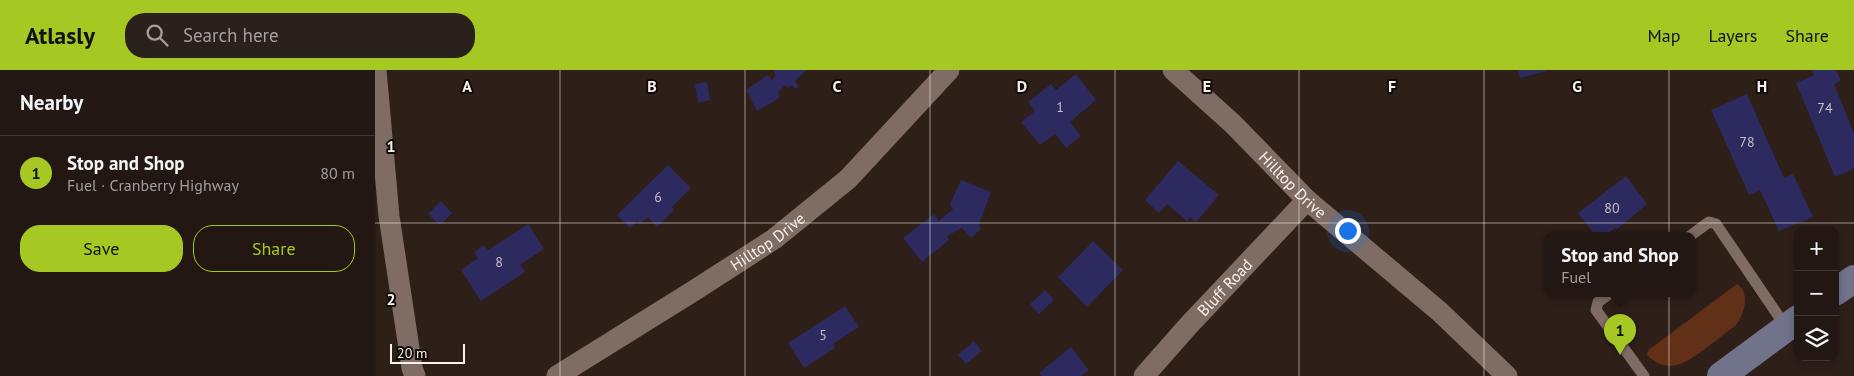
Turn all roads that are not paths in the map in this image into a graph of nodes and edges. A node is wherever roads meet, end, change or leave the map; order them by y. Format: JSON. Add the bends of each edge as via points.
{"nodes":[{"id":1,"x":375,"y":70,"type":"edge"},
{"id":2,"x":949,"y":70,"type":"edge"},
{"id":3,"x":1173,"y":70,"type":"edge"},
{"id":4,"x":1307,"y":200,"type":"junction"},
{"id":5,"x":1695,"y":232,"type":"edge"},
{"id":6,"x":1854,"y":279,"type":"edge"},
{"id":7,"x":1839,"y":289,"type":"edge"},
{"id":8,"x":1605,"y":297,"type":"edge"},
{"id":9,"x":1792,"y":323,"type":"edge"},
{"id":10,"x":415,"y":376,"type":"edge"},
{"id":11,"x":557,"y":376,"type":"edge"},
{"id":12,"x":1144,"y":376,"type":"edge"},
{"id":13,"x":1507,"y":376,"type":"edge"},
{"id":14,"x":1644,"y":376,"type":"edge"},
{"id":15,"x":1721,"y":376,"type":"edge"}],
"edges":[{"from":1,"to":10,"type":"street","via":[[389,216]]},
{"from":2,"to":11,"type":"street","name":"Hilltop Drive","via":[[848,179],[774,239]]},
{"from":3,"to":4,"type":"street","name":"Hilltop Drive","via":[[1233,124]]},
{"from":4,"to":12,"type":"street","name":"Bluff Road"},
{"from":4,"to":13,"type":"street","name":"Hilltop Drive","via":[[1440,312]]},
{"from":5,"to":9,"type":"lane","via":[[1709,222],[1716,224]]},
{"from":6,"to":7,"type":"main road"},
{"from":8,"to":14,"type":"lane","via":[[1598,302],[1596,310]]},
{"from":9,"to":15,"type":"main road"}]}
